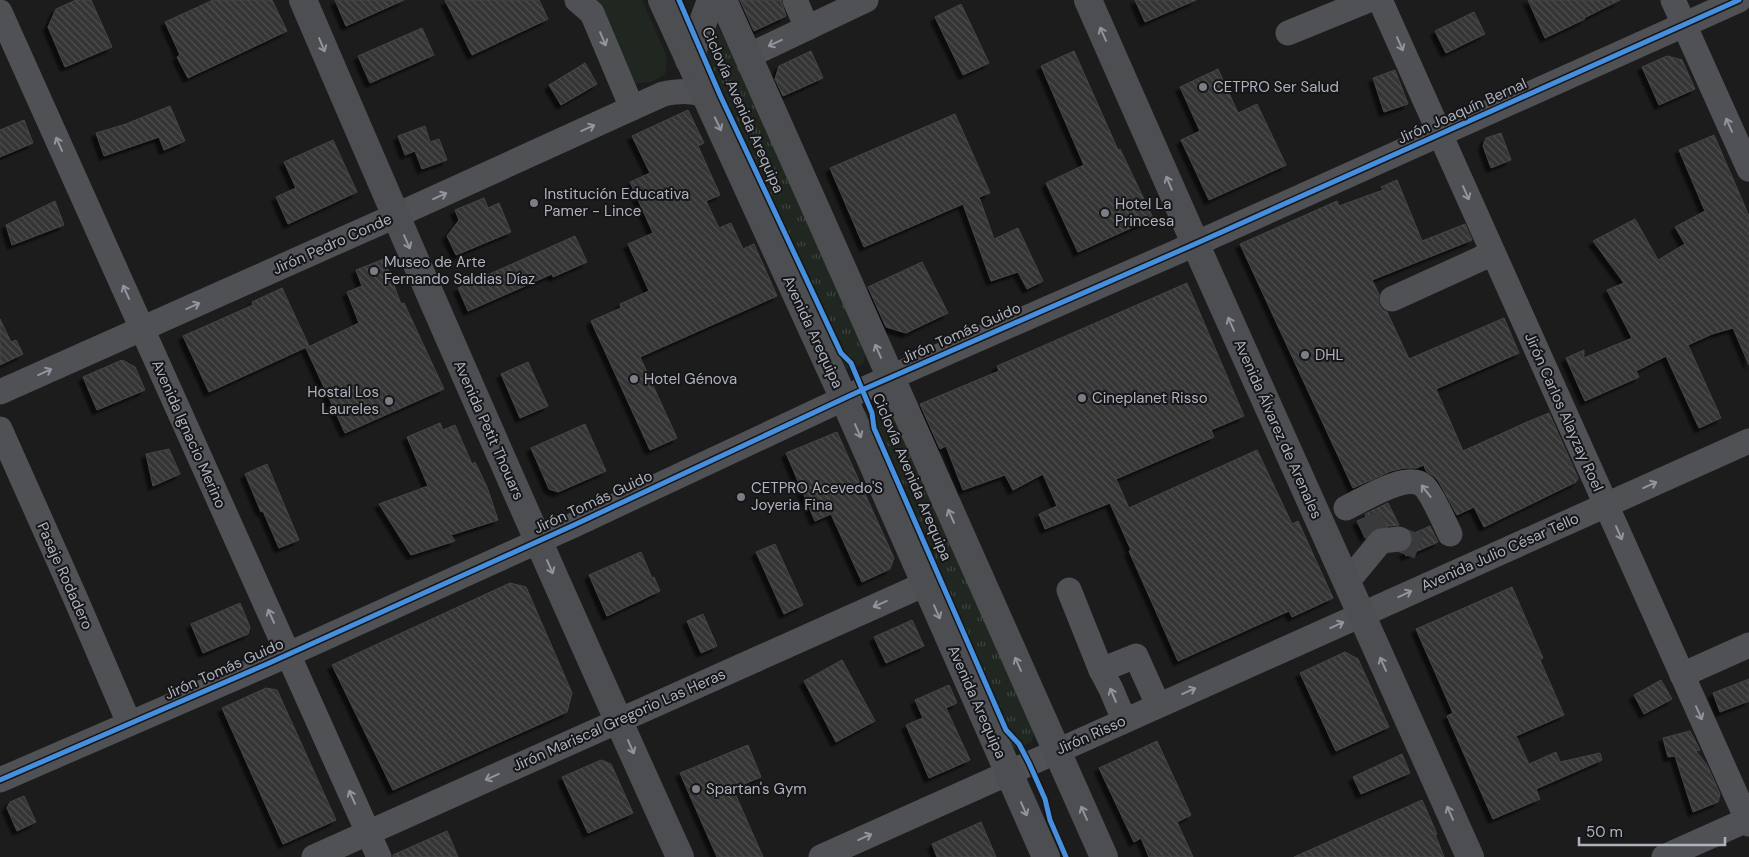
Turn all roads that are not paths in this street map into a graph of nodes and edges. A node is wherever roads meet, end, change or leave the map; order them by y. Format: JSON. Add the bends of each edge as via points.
{"nodes":[{"id":1,"x":303,"y":0,"type":"edge"},
{"id":2,"x":577,"y":0,"type":"edge"},
{"id":3,"x":662,"y":0,"type":"edge"},
{"id":4,"x":711,"y":0,"type":"edge"},
{"id":5,"x":723,"y":0,"type":"edge"},
{"id":6,"x":795,"y":0,"type":"edge"},
{"id":7,"x":866,"y":0,"type":"edge"},
{"id":8,"x":1088,"y":0,"type":"edge"},
{"id":9,"x":1369,"y":0,"type":"edge"},
{"id":10,"x":1380,"y":0,"type":"edge"},
{"id":11,"x":1673,"y":0,"type":"edge"},
{"id":12,"x":1739,"y":0,"type":"edge"},
{"id":13,"x":0,"y":12,"type":"edge"},
{"id":14,"x":1684,"y":25,"type":"junction"},
{"id":15,"x":808,"y":28,"type":"junction"},
{"id":16,"x":1288,"y":33,"type":"dead end"},
{"id":17,"x":748,"y":56,"type":"junction"},
{"id":18,"x":689,"y":60,"type":"junction"},
{"id":19,"x":663,"y":94,"type":"junction"},
{"id":20,"x":705,"y":95,"type":"junction"},
{"id":21,"x":632,"y":108,"type":"junction"},
{"id":22,"x":1440,"y":134,"type":"junction"},
{"id":23,"x":1749,"y":169,"type":"edge"},
{"id":24,"x":395,"y":216,"type":"junction"},
{"id":25,"x":1195,"y":244,"type":"junction"},
{"id":26,"x":1493,"y":253,"type":"junction"},
{"id":27,"x":1392,"y":299,"type":"dead end"},
{"id":28,"x":142,"y":329,"type":"junction"},
{"id":29,"x":890,"y":378,"type":"junction"},
{"id":30,"x":0,"y":392,"type":"edge"},
{"id":31,"x":844,"y":399,"type":"junction"},
{"id":32,"x":0,"y":428,"type":"edge"},
{"id":33,"x":1749,"y":441,"type":"edge"},
{"id":34,"x":1606,"y":505,"type":"junction"},
{"id":35,"x":1314,"y":508,"type":"junction"},
{"id":36,"x":1450,"y":534,"type":"dead end"},
{"id":37,"x":1399,"y":540,"type":"tunnel mouth"},
{"id":38,"x":539,"y":542,"type":"junction"},
{"id":39,"x":1347,"y":582,"type":"junction"},
{"id":40,"x":924,"y":584,"type":"junction"},
{"id":41,"x":1069,"y":590,"type":"dead end"},
{"id":42,"x":1361,"y":614,"type":"junction"},
{"id":43,"x":1749,"y":645,"type":"edge"},
{"id":44,"x":288,"y":654,"type":"junction"},
{"id":45,"x":1101,"y":670,"type":"junction"},
{"id":46,"x":1682,"y":675,"type":"junction"},
{"id":47,"x":1158,"y":705,"type":"junction"},
{"id":48,"x":1124,"y":720,"type":"junction"},
{"id":49,"x":618,"y":721,"type":"junction"},
{"id":50,"x":129,"y":723,"type":"junction"},
{"id":51,"x":1056,"y":751,"type":"junction"},
{"id":52,"x":1008,"y":773,"type":"junction"},
{"id":53,"x":0,"y":780,"type":"edge"},
{"id":54,"x":1748,"y":821,"type":"edge"},
{"id":55,"x":368,"y":833,"type":"junction"},
{"id":56,"x":314,"y":857,"type":"edge"},
{"id":57,"x":379,"y":857,"type":"edge"},
{"id":58,"x":680,"y":857,"type":"edge"},
{"id":59,"x":821,"y":857,"type":"edge"},
{"id":60,"x":1046,"y":857,"type":"edge"},
{"id":61,"x":1104,"y":857,"type":"edge"},
{"id":62,"x":1470,"y":857,"type":"edge"},
{"id":63,"x":1664,"y":857,"type":"edge"}],
"edges":[{"from":1,"to":24,"type":"main road","name":"Avenida Petit Thouars","one_way":true},
{"from":2,"to":21,"type":"street","one_way":true,"via":[[592,13]]},
{"from":3,"to":18,"type":"main road","name":"Avenida Arequipa"},
{"from":4,"to":18,"type":"main road"},
{"from":5,"to":17,"type":"main road"},
{"from":6,"to":15,"type":"street"},
{"from":7,"to":15,"type":"street"},
{"from":25,"to":8,"type":"main road","name":"Avenida Álvarez de Arenales","one_way":true},
{"from":9,"to":16,"type":"street"},
{"from":10,"to":22,"type":"street","name":"Jirón Carlos Alayzay Roel","one_way":true},
{"from":11,"to":14,"type":"street"},
{"from":12,"to":14,"type":"street","name":"Jirón Joaquín Bernal"},
{"from":28,"to":13,"type":"street","name":"Avenida Ignacio Merino","one_way":true},
{"from":14,"to":22,"type":"street","name":"Jirón Joaquín Bernal"},
{"from":23,"to":14,"type":"street","one_way":true},
{"from":15,"to":17,"type":"street","one_way":true},
{"from":29,"to":17,"type":"main road","one_way":true},
{"from":18,"to":19,"type":"street","name":"Jirón Pedro Conde"},
{"from":18,"to":20,"type":"main road","name":"Avenida Arequipa"},
{"from":19,"to":20,"type":"street","name":"Jirón Pedro Conde","via":[[695,91]]},
{"from":19,"to":21,"type":"street","name":"Jirón Pedro Conde"},
{"from":20,"to":31,"type":"main road","name":"Avenida Arequipa","one_way":true},
{"from":24,"to":21,"type":"street","name":"Jirón Pedro Conde","one_way":true},
{"from":22,"to":25,"type":"street","name":"Jirón Joaquín Bernal"},
{"from":22,"to":26,"type":"street","name":"Jirón Carlos Alayzay Roel","one_way":true},
{"from":28,"to":24,"type":"street","name":"Jirón Pedro Conde","one_way":true},
{"from":24,"to":38,"type":"main road","name":"Avenida Petit Thouars","one_way":true},
{"from":25,"to":29,"type":"street","name":"Jirón Tomás Guido"},
{"from":35,"to":25,"type":"main road","name":"Avenida Álvarez de Arenales","one_way":true},
{"from":26,"to":27,"type":"street"},
{"from":26,"to":34,"type":"street","name":"Jirón Carlos Alayzay Roel"},
{"from":30,"to":28,"type":"street","name":"Jirón Pedro Conde","one_way":true},
{"from":44,"to":28,"type":"street","name":"Avenida Ignacio Merino","one_way":true},
{"from":29,"to":31,"type":"street","name":"Jirón Tomás Guido"},
{"from":51,"to":29,"type":"main road","one_way":true},
{"from":31,"to":38,"type":"street","name":"Jirón Tomás Guido"},
{"from":31,"to":40,"type":"main road","name":"Avenida Arequipa","one_way":true},
{"from":32,"to":50,"type":"street","name":"Pasaje Rodadero"},
{"from":34,"to":33,"type":"street","name":"Avenida Julio César Tello","one_way":true},
{"from":42,"to":34,"type":"street","name":"Avenida Julio César Tello","one_way":true},
{"from":34,"to":46,"type":"street","name":"Jirón Carlos Alayzay Roel","one_way":true},
{"from":36,"to":35,"type":"street","one_way":true,"via":[[1429,493],[1418,483],[1407,481],[1397,484],[1357,512]]},
{"from":35,"to":39,"type":"main road","name":"Avenida Álvarez de Arenales"},
{"from":37,"to":39,"type":"street","via":[[1381,541]]},
{"from":38,"to":44,"type":"street","name":"Jirón Tomás Guido"},
{"from":38,"to":49,"type":"main road","name":"Avenida Petit Thouars","one_way":true},
{"from":39,"to":42,"type":"main road","name":"Avenida Álvarez de Arenales"},
{"from":40,"to":49,"type":"street","name":"Jirón Mariscal Gregorio Las Heras","one_way":true},
{"from":40,"to":52,"type":"main road","name":"Avenida Arequipa","one_way":true},
{"from":41,"to":45,"type":"street"},
{"from":47,"to":42,"type":"street","name":"Jirón Risso","one_way":true},
{"from":62,"to":42,"type":"main road","name":"Avenida Álvarez de Arenales","one_way":true},
{"from":43,"to":46,"type":"street"},
{"from":44,"to":50,"type":"street","name":"Jirón Tomás Guido"},
{"from":55,"to":44,"type":"street","name":"Avenida Ignacio Merino","one_way":true},
{"from":45,"to":47,"type":"street","via":[[1136,656]]},
{"from":48,"to":45,"type":"street","one_way":true},
{"from":46,"to":54,"type":"street","name":"Jirón Carlos Alayzay Roel","one_way":true},
{"from":47,"to":48,"type":"street","name":"Jirón Risso"},
{"from":48,"to":51,"type":"street","name":"Jirón Risso"},
{"from":49,"to":55,"type":"street","name":"Jirón Mariscal Gregorio Las Heras","one_way":true},
{"from":49,"to":58,"type":"main road","name":"Avenida Petit Thouars","one_way":true},
{"from":50,"to":53,"type":"street","name":"Jirón Tomás Guido"},
{"from":51,"to":52,"type":"street","name":"Jirón Risso"},
{"from":61,"to":51,"type":"main road","one_way":true},
{"from":59,"to":52,"type":"street","name":"Jirón Risso","one_way":true},
{"from":52,"to":60,"type":"main road","name":"Avenida Arequipa","one_way":true},
{"from":54,"to":63,"type":"street"},
{"from":55,"to":56,"type":"street","name":"Jirón Mariscal Gregorio Las Heras"},
{"from":55,"to":57,"type":"street","name":"Avenida Ignacio Merino"}]}
